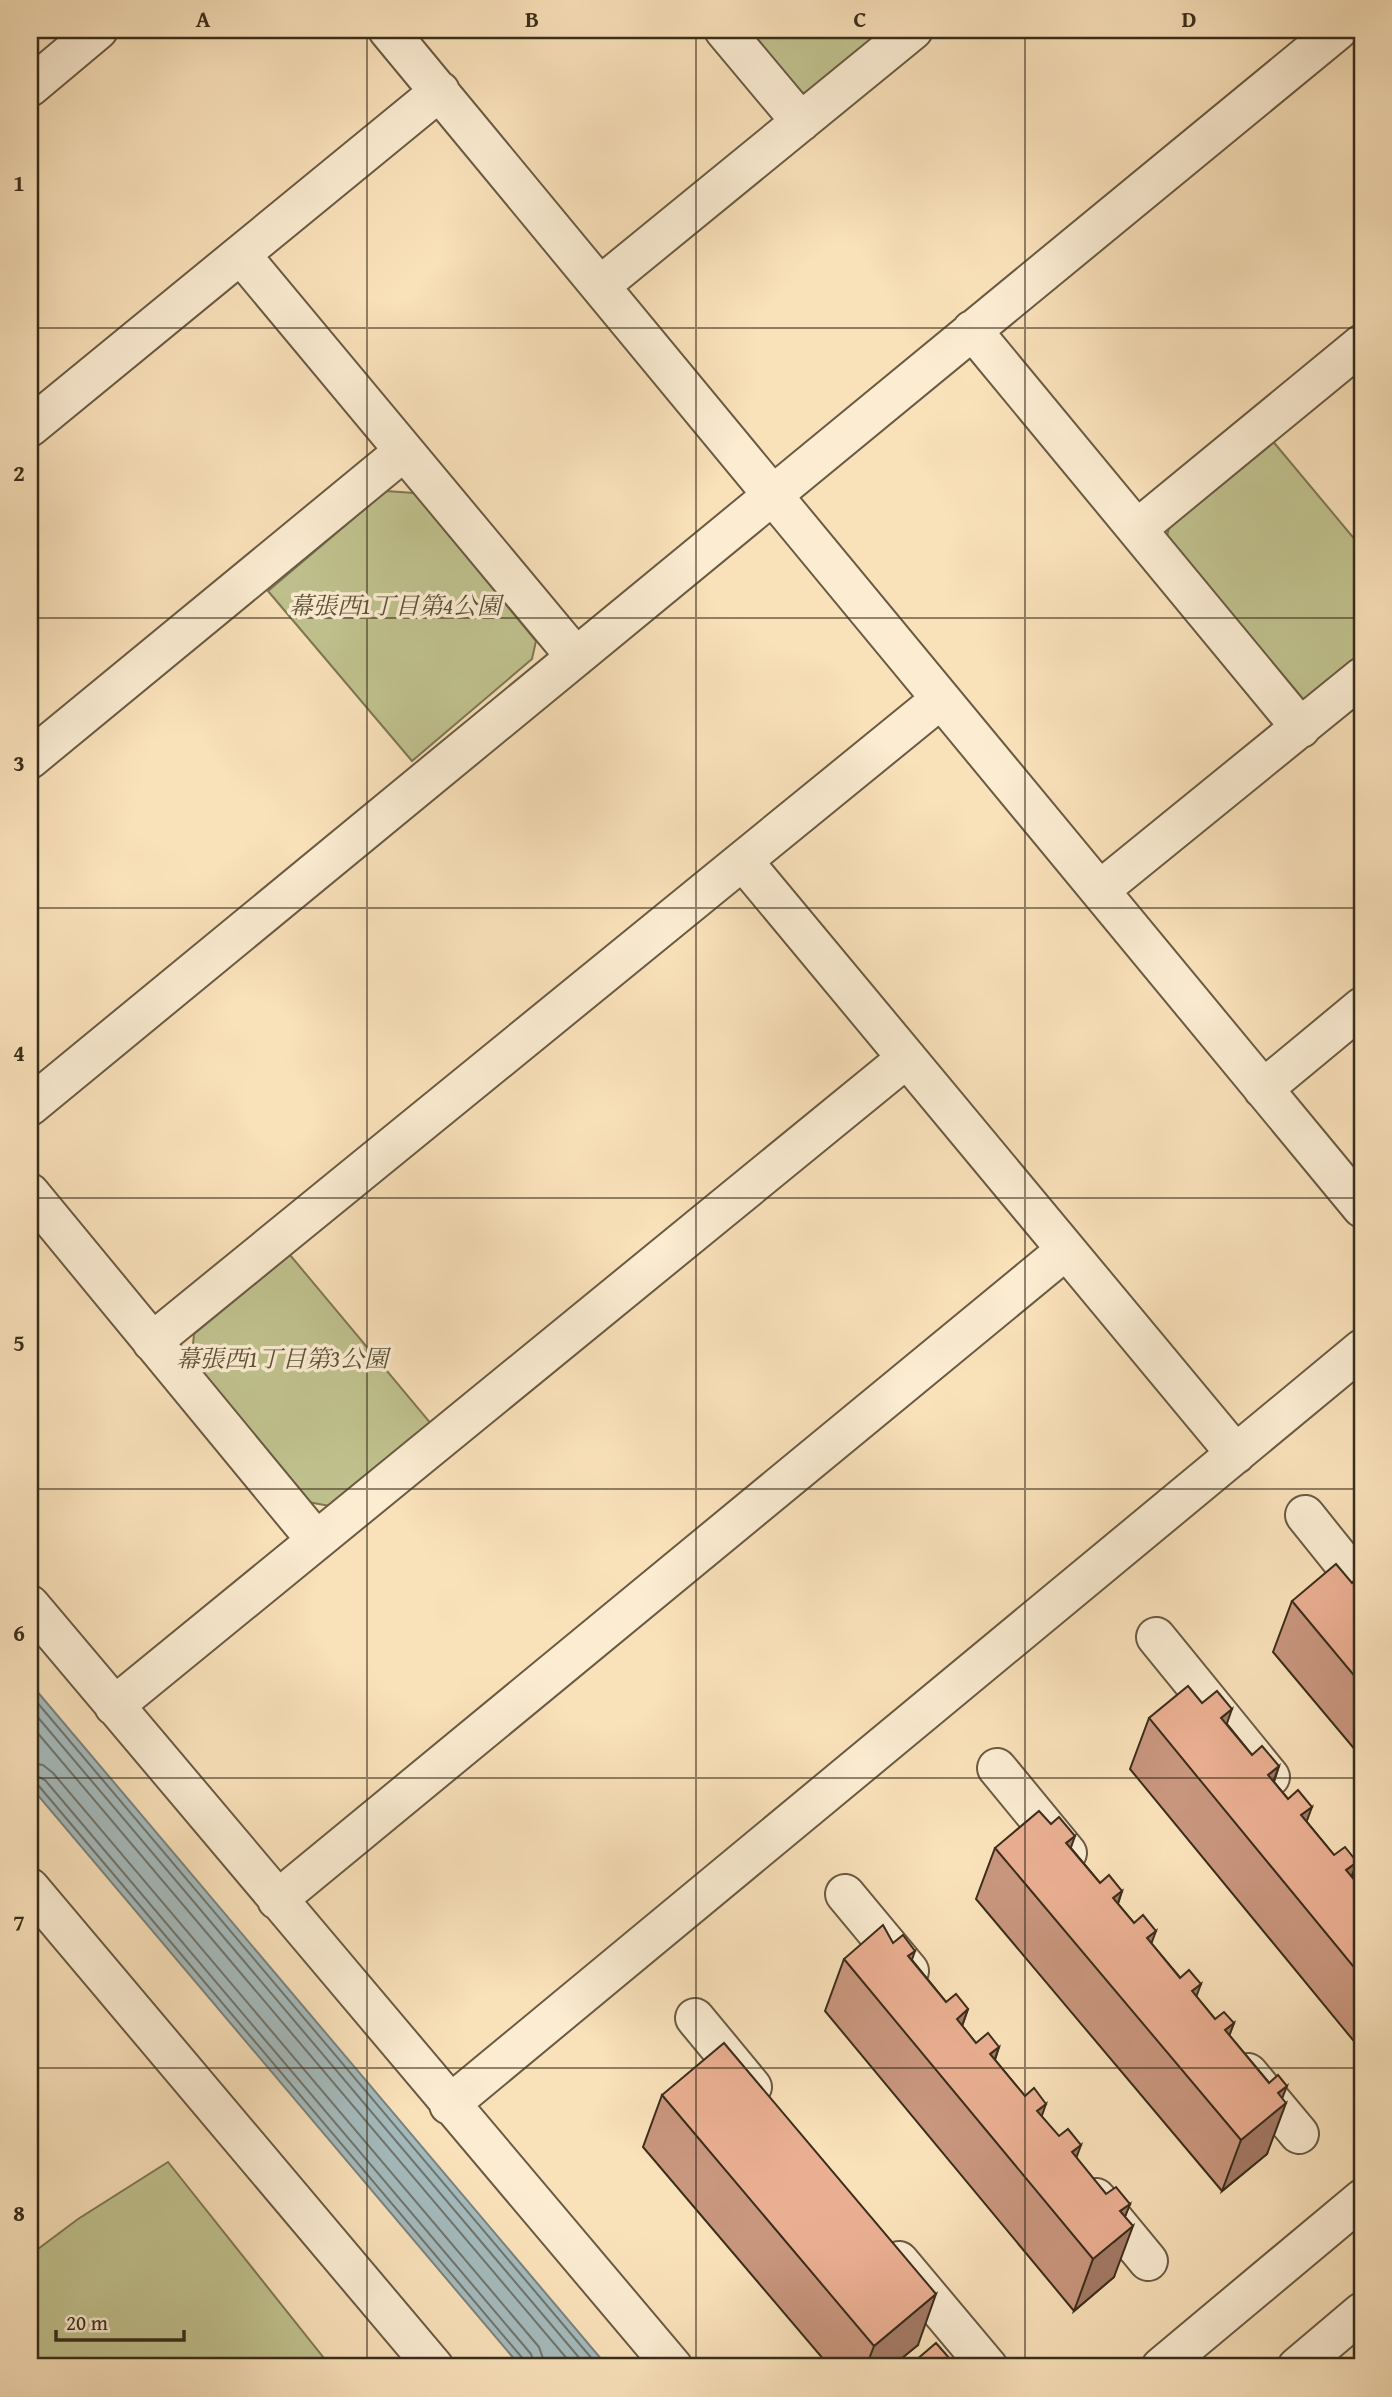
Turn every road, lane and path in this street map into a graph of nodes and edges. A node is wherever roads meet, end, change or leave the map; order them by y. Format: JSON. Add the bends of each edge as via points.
{"nodes":[{"id":1,"x":98,"y":30,"type":"edge"},
{"id":2,"x":388,"y":30,"type":"edge"},
{"id":3,"x":724,"y":30,"type":"edge"},
{"id":4,"x":913,"y":30,"type":"edge"},
{"id":5,"x":1338,"y":30,"type":"edge"},
{"id":6,"x":30,"y":86,"type":"edge"},
{"id":7,"x":440,"y":91,"type":"junction"},
{"id":8,"x":801,"y":122,"type":"junction"},
{"id":9,"x":240,"y":255,"type":"junction"},
{"id":10,"x":601,"y":285,"type":"junction"},
{"id":11,"x":972,"y":330,"type":"junction"},
{"id":12,"x":1362,"y":344,"type":"edge"},
{"id":13,"x":30,"y":427,"type":"edge"},
{"id":14,"x":403,"y":452,"type":"junction"},
{"id":15,"x":771,"y":496,"type":"junction"},
{"id":16,"x":1137,"y":528,"type":"junction"},
{"id":17,"x":576,"y":657,"type":"junction"},
{"id":18,"x":1362,"y":677,"type":"edge"},
{"id":19,"x":941,"y":699,"type":"junction"},
{"id":20,"x":1301,"y":728,"type":"junction"},
{"id":21,"x":30,"y":759,"type":"edge"},
{"id":22,"x":743,"y":861,"type":"junction"},
{"id":23,"x":1100,"y":890,"type":"junction"},
{"id":24,"x":1362,"y":1007,"type":"edge"},
{"id":25,"x":907,"y":1058,"type":"junction"},
{"id":26,"x":1263,"y":1089,"type":"junction"},
{"id":27,"x":30,"y":1106,"type":"edge"},
{"id":28,"x":30,"y":1193,"type":"edge"},
{"id":29,"x":1362,"y":1208,"type":"edge"},
{"id":30,"x":1066,"y":1250,"type":"junction"},
{"id":31,"x":152,"y":1342,"type":"junction"},
{"id":32,"x":1362,"y":1349,"type":"edge"},
{"id":33,"x":1236,"y":1454,"type":"junction"},
{"id":34,"x":1304,"y":1514,"type":"dead end"},
{"id":35,"x":316,"y":1541,"type":"junction"},
{"id":36,"x":1362,"y":1586,"type":"edge"},
{"id":37,"x":30,"y":1605,"type":"edge"},
{"id":38,"x":1156,"y":1637,"type":"dead end"},
{"id":39,"x":114,"y":1706,"type":"junction"},
{"id":40,"x":997,"y":1768,"type":"dead end"},
{"id":41,"x":1294,"y":1807,"type":"edge"},
{"id":42,"x":1086,"y":1876,"type":"edge"},
{"id":43,"x":30,"y":1888,"type":"edge"},
{"id":44,"x":845,"y":1894,"type":"dead end"},
{"id":45,"x":277,"y":1900,"type":"junction"},
{"id":46,"x":934,"y":2002,"type":"edge"},
{"id":47,"x":695,"y":2018,"type":"dead end"},
{"id":48,"x":1228,"y":2048,"type":"edge"},
{"id":49,"x":449,"y":2105,"type":"junction"},
{"id":50,"x":775,"y":2113,"type":"edge"},
{"id":51,"x":1299,"y":2134,"type":"dead end"},
{"id":52,"x":1077,"y":2174,"type":"edge"},
{"id":53,"x":1362,"y":2199,"type":"edge"},
{"id":54,"x":872,"y":2230,"type":"edge"},
{"id":55,"x":1148,"y":2261,"type":"dead end"},
{"id":56,"x":1362,"y":2312,"type":"edge"},
{"id":57,"x":434,"y":2367,"type":"edge"},
{"id":58,"x":673,"y":2367,"type":"edge"},
{"id":59,"x":988,"y":2367,"type":"edge"},
{"id":60,"x":1161,"y":2367,"type":"edge"},
{"id":61,"x":1297,"y":2367,"type":"edge"}],
"edges":[{"from":1,"to":6,"type":"street"},
{"from":2,"to":7,"type":"street"},
{"from":3,"to":8,"type":"street"},
{"from":4,"to":8,"type":"street"},
{"from":5,"to":11,"type":"street"},
{"from":7,"to":9,"type":"street"},
{"from":7,"to":10,"type":"street"},
{"from":8,"to":10,"type":"street"},
{"from":9,"to":13,"type":"street"},
{"from":9,"to":14,"type":"street"},
{"from":10,"to":15,"type":"street"},
{"from":11,"to":15,"type":"street"},
{"from":11,"to":16,"type":"street"},
{"from":12,"to":16,"type":"street"},
{"from":14,"to":17,"type":"street"},
{"from":14,"to":21,"type":"street"},
{"from":15,"to":17,"type":"street"},
{"from":15,"to":19,"type":"street"},
{"from":16,"to":20,"type":"street"},
{"from":17,"to":27,"type":"street"},
{"from":18,"to":20,"type":"street"},
{"from":19,"to":22,"type":"street"},
{"from":19,"to":23,"type":"street"},
{"from":20,"to":23,"type":"street"},
{"from":22,"to":25,"type":"street"},
{"from":22,"to":31,"type":"street"},
{"from":23,"to":26,"type":"street"},
{"from":24,"to":26,"type":"street"},
{"from":25,"to":30,"type":"street"},
{"from":25,"to":35,"type":"street"},
{"from":26,"to":29,"type":"street"},
{"from":28,"to":31,"type":"street"},
{"from":30,"to":33,"type":"street"},
{"from":30,"to":45,"type":"street"},
{"from":31,"to":35,"type":"street"},
{"from":32,"to":33,"type":"street"},
{"from":33,"to":49,"type":"street"},
{"from":34,"to":36,"type":"street"},
{"from":35,"to":39,"type":"street"},
{"from":37,"to":39,"type":"street"},
{"from":38,"to":41,"type":"street"},
{"from":39,"to":45,"type":"street"},
{"from":40,"to":42,"type":"street"},
{"from":43,"to":57,"type":"street"},
{"from":44,"to":46,"type":"street"},
{"from":45,"to":49,"type":"street"},
{"from":47,"to":50,"type":"street"},
{"from":48,"to":51,"type":"street"},
{"from":49,"to":58,"type":"street"},
{"from":52,"to":55,"type":"street"},
{"from":53,"to":60,"type":"street"},
{"from":54,"to":59,"type":"street"},
{"from":56,"to":61,"type":"street"}]}
